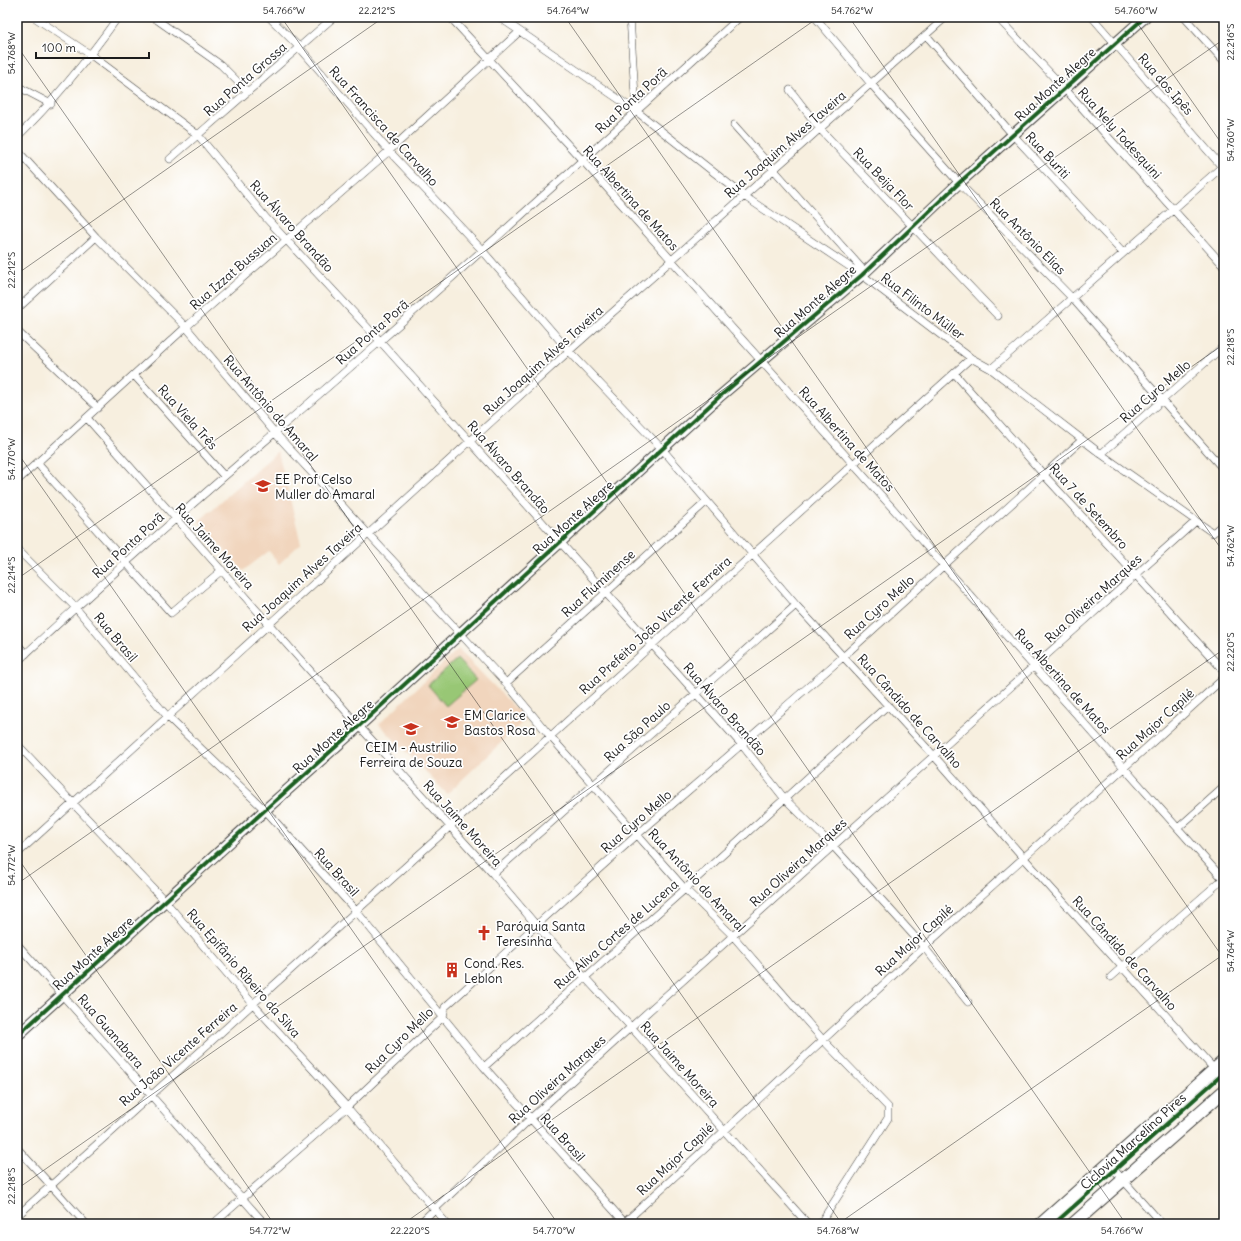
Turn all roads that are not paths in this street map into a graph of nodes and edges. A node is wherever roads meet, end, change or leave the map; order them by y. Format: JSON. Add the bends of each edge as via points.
{"nodes":[{"id":1,"x":34,"y":17,"type":"edge"},
{"id":2,"x":118,"y":17,"type":"edge"},
{"id":3,"x":153,"y":17,"type":"edge"},
{"id":4,"x":269,"y":17,"type":"edge"},
{"id":5,"x":334,"y":17,"type":"edge"},
{"id":6,"x":450,"y":17,"type":"edge"},
{"id":7,"x":499,"y":17,"type":"edge"},
{"id":8,"x":630,"y":17,"type":"edge"},
{"id":9,"x":740,"y":17,"type":"edge"},
{"id":10,"x":816,"y":17,"type":"edge"},
{"id":11,"x":946,"y":17,"type":"edge"},
{"id":12,"x":997,"y":17,"type":"edge"},
{"id":13,"x":1092,"y":17,"type":"edge"},
{"id":14,"x":1145,"y":17,"type":"edge"},
{"id":15,"x":1184,"y":17,"type":"edge"},
{"id":16,"x":519,"y":32,"type":"junction"},
{"id":17,"x":926,"y":35,"type":"junction"},
{"id":18,"x":1116,"y":43,"type":"junction"},
{"id":19,"x":300,"y":48,"type":"junction"},
{"id":20,"x":91,"y":55,"type":"junction"},
{"id":21,"x":489,"y":60,"type":"junction"},
{"id":22,"x":1224,"y":62,"type":"edge"},
{"id":23,"x":871,"y":84,"type":"junction"},
{"id":24,"x":17,"y":86,"type":"edge"},
{"id":25,"x":1065,"y":89,"type":"junction"},
{"id":26,"x":790,"y":90,"type":"dead end"},
{"id":27,"x":248,"y":92,"type":"junction"},
{"id":28,"x":51,"y":104,"type":"junction"},
{"id":29,"x":636,"y":111,"type":"junction"},
{"id":30,"x":734,"y":125,"type":"dead end"},
{"id":31,"x":820,"y":130,"type":"junction"},
{"id":32,"x":198,"y":135,"type":"junction"},
{"id":33,"x":1013,"y":135,"type":"junction"},
{"id":34,"x":17,"y":137,"type":"edge"},
{"id":35,"x":17,"y":150,"type":"edge"},
{"id":36,"x":389,"y":151,"type":"junction"},
{"id":37,"x":170,"y":159,"type":"dead end"},
{"id":38,"x":583,"y":161,"type":"junction"},
{"id":39,"x":1223,"y":166,"type":"edge"},
{"id":40,"x":774,"y":171,"type":"junction"},
{"id":41,"x":959,"y":183,"type":"junction"},
{"id":42,"x":744,"y":196,"type":"junction"},
{"id":43,"x":1173,"y":209,"type":"junction"},
{"id":44,"x":913,"y":225,"type":"junction"},
{"id":45,"x":96,"y":237,"type":"junction"},
{"id":46,"x":287,"y":240,"type":"junction"},
{"id":47,"x":482,"y":250,"type":"junction"},
{"id":48,"x":1123,"y":253,"type":"junction"},
{"id":49,"x":671,"y":260,"type":"junction"},
{"id":50,"x":1224,"y":266,"type":"edge"},
{"id":51,"x":863,"y":273,"type":"junction"},
{"id":52,"x":1072,"y":298,"type":"junction"},
{"id":53,"x":17,"y":309,"type":"edge"},
{"id":54,"x":998,"y":316,"type":"dead end"},
{"id":55,"x":186,"y":327,"type":"junction"},
{"id":56,"x":17,"y":331,"type":"edge"},
{"id":57,"x":380,"y":341,"type":"junction"},
{"id":58,"x":1224,"y":346,"type":"edge"},
{"id":59,"x":569,"y":351,"type":"junction"},
{"id":60,"x":972,"y":358,"type":"junction"},
{"id":61,"x":761,"y":361,"type":"junction"},
{"id":62,"x":991,"y":368,"type":"junction"},
{"id":63,"x":955,"y":374,"type":"junction"},
{"id":64,"x":134,"y":375,"type":"junction"},
{"id":65,"x":1162,"y":401,"type":"junction"},
{"id":66,"x":98,"y":408,"type":"junction"},
{"id":67,"x":87,"y":418,"type":"junction"},
{"id":68,"x":275,"y":433,"type":"junction"},
{"id":69,"x":1082,"y":440,"type":"junction"},
{"id":70,"x":471,"y":442,"type":"junction"},
{"id":71,"x":663,"y":450,"type":"junction"},
{"id":72,"x":1101,"y":454,"type":"junction"},
{"id":73,"x":37,"y":463,"type":"junction"},
{"id":74,"x":854,"y":464,"type":"junction"},
{"id":75,"x":1224,"y":470,"type":"edge"},
{"id":76,"x":1044,"y":475,"type":"junction"},
{"id":77,"x":224,"y":476,"type":"junction"},
{"id":78,"x":17,"y":481,"type":"edge"},
{"id":79,"x":706,"y":502,"type":"junction"},
{"id":80,"x":175,"y":519,"type":"junction"},
{"id":81,"x":1196,"y":521,"type":"junction"},
{"id":82,"x":1224,"y":523,"type":"edge"},
{"id":83,"x":369,"y":533,"type":"junction"},
{"id":84,"x":560,"y":543,"type":"junction"},
{"id":85,"x":17,"y":549,"type":"edge"},
{"id":86,"x":752,"y":554,"type":"junction"},
{"id":87,"x":126,"y":563,"type":"junction"},
{"id":88,"x":942,"y":565,"type":"junction"},
{"id":89,"x":222,"y":570,"type":"junction"},
{"id":90,"x":1136,"y":575,"type":"junction"},
{"id":91,"x":604,"y":593,"type":"junction"},
{"id":92,"x":796,"y":605,"type":"junction"},
{"id":93,"x":75,"y":608,"type":"junction"},
{"id":94,"x":269,"y":623,"type":"junction"},
{"id":95,"x":460,"y":634,"type":"junction"},
{"id":96,"x":17,"y":644,"type":"edge"},
{"id":97,"x":652,"y":644,"type":"junction"},
{"id":98,"x":26,"y":654,"type":"junction"},
{"id":99,"x":844,"y":656,"type":"junction"},
{"id":100,"x":17,"y":662,"type":"edge"},
{"id":101,"x":1034,"y":668,"type":"junction"},
{"id":102,"x":1224,"y":671,"type":"edge"},
{"id":103,"x":1224,"y":678,"type":"edge"},
{"id":104,"x":506,"y":683,"type":"junction"},
{"id":105,"x":695,"y":695,"type":"junction"},
{"id":106,"x":888,"y":705,"type":"junction"},
{"id":107,"x":167,"y":716,"type":"junction"},
{"id":108,"x":359,"y":726,"type":"junction"},
{"id":109,"x":550,"y":736,"type":"junction"},
{"id":110,"x":17,"y":744,"type":"edge"},
{"id":111,"x":742,"y":745,"type":"junction"},
{"id":112,"x":936,"y":757,"type":"junction"},
{"id":113,"x":1125,"y":767,"type":"junction"},
{"id":114,"x":594,"y":785,"type":"junction"},
{"id":115,"x":1224,"y":787,"type":"edge"},
{"id":116,"x":784,"y":798,"type":"junction"},
{"id":117,"x":72,"y":803,"type":"junction"},
{"id":118,"x":265,"y":810,"type":"junction"},
{"id":119,"x":450,"y":826,"type":"junction"},
{"id":120,"x":1178,"y":828,"type":"junction"},
{"id":121,"x":638,"y":834,"type":"junction"},
{"id":122,"x":833,"y":846,"type":"junction"},
{"id":123,"x":17,"y":854,"type":"edge"},
{"id":124,"x":1023,"y":858,"type":"junction"},
{"id":125,"x":493,"y":874,"type":"junction"},
{"id":126,"x":1224,"y":879,"type":"edge"},
{"id":127,"x":685,"y":889,"type":"junction"},
{"id":128,"x":165,"y":901,"type":"junction"},
{"id":129,"x":357,"y":912,"type":"junction"},
{"id":130,"x":536,"y":926,"type":"junction"},
{"id":131,"x":732,"y":936,"type":"junction"},
{"id":132,"x":17,"y":944,"type":"edge"},
{"id":133,"x":924,"y":947,"type":"junction"},
{"id":134,"x":1123,"y":967,"type":"junction"},
{"id":135,"x":585,"y":977,"type":"junction"},
{"id":136,"x":1111,"y":977,"type":"dead end"},
{"id":137,"x":63,"y":994,"type":"junction"},
{"id":138,"x":968,"y":1002,"type":"dead end"},
{"id":139,"x":253,"y":1004,"type":"junction"},
{"id":140,"x":443,"y":1017,"type":"junction"},
{"id":141,"x":631,"y":1027,"type":"junction"},
{"id":142,"x":17,"y":1036,"type":"edge"},
{"id":143,"x":823,"y":1040,"type":"junction"},
{"id":144,"x":1224,"y":1061,"type":"edge"},
{"id":145,"x":484,"y":1067,"type":"junction"},
{"id":146,"x":1214,"y":1070,"type":"junction"},
{"id":147,"x":1224,"y":1080,"type":"edge"},
{"id":148,"x":1224,"y":1091,"type":"edge"},
{"id":149,"x":149,"y":1095,"type":"junction"},
{"id":150,"x":347,"y":1107,"type":"junction"},
{"id":151,"x":530,"y":1119,"type":"junction"},
{"id":152,"x":724,"y":1130,"type":"junction"},
{"id":153,"x":17,"y":1148,"type":"edge"},
{"id":154,"x":1110,"y":1164,"type":"junction"},
{"id":155,"x":1122,"y":1179,"type":"junction"},
{"id":156,"x":52,"y":1185,"type":"junction"},
{"id":157,"x":242,"y":1198,"type":"junction"},
{"id":158,"x":435,"y":1211,"type":"junction"},
{"id":159,"x":17,"y":1216,"type":"edge"},
{"id":160,"x":625,"y":1223,"type":"edge"},
{"id":161,"x":86,"y":1224,"type":"edge"},
{"id":162,"x":213,"y":1224,"type":"edge"},
{"id":163,"x":265,"y":1224,"type":"edge"},
{"id":164,"x":419,"y":1224,"type":"edge"},
{"id":165,"x":447,"y":1224,"type":"edge"},
{"id":166,"x":808,"y":1224,"type":"edge"},
{"id":167,"x":820,"y":1224,"type":"edge"},
{"id":168,"x":1041,"y":1224,"type":"edge"},
{"id":169,"x":1073,"y":1224,"type":"edge"},
{"id":170,"x":1162,"y":1224,"type":"edge"}],
"edges":[{"from":1,"to":20,"type":"street","name":"Rua Álvaro Brandão"},
{"from":2,"to":20,"type":"street"},
{"from":3,"to":27,"type":"street","via":[[221,65]]},
{"from":4,"to":19,"type":"street","name":"Rua Francisca de Carvalho"},
{"from":5,"to":19,"type":"street","name":"Rua Ponta Grossa"},
{"from":6,"to":21,"type":"street","name":"Rua Albertina de Matos"},
{"from":7,"to":16,"type":"street","name":"Rua Filinto Müller"},
{"from":8,"to":29,"type":"street"},
{"from":9,"to":29,"type":"street","name":"Rua Ponta Porã"},
{"from":10,"to":23,"type":"street","name":"Rua Antônio Elias"},
{"from":11,"to":17,"type":"street","name":"Rua Joaquim Alves Taveira"},
{"from":12,"to":25,"type":"street","name":"Rua Nely Todesquini"},
{"from":13,"to":18,"type":"street","name":"Rua dos Ipês"},
{"from":14,"to":18,"type":"street","name":"Rua Monte Alegre"},
{"from":15,"to":22,"type":"street"},
{"from":16,"to":21,"type":"street","name":"Rua Izzat Bussuan"},
{"from":16,"to":29,"type":"street","name":"Rua Filinto Müller"},
{"from":17,"to":23,"type":"street","name":"Rua Joaquim Alves Taveira"},
{"from":17,"to":33,"type":"street","name":"Rua Buriti"},
{"from":18,"to":25,"type":"street","name":"Rua Monte Alegre"},
{"from":18,"to":39,"type":"street","name":"Rua dos Ipês"},
{"from":19,"to":27,"type":"street","name":"Rua Ponta Grossa"},
{"from":19,"to":36,"type":"street","name":"Rua Francisca de Carvalho"},
{"from":20,"to":28,"type":"street"},
{"from":20,"to":32,"type":"street","name":"Rua Álvaro Brandão"},
{"from":21,"to":36,"type":"street","name":"Rua Izzat Bussuan"},
{"from":21,"to":38,"type":"street","name":"Rua Albertina de Matos"},
{"from":23,"to":31,"type":"street","name":"Rua Joaquim Alves Taveira"},
{"from":23,"to":41,"type":"street","name":"Rua Antônio Elias"},
{"from":24,"to":28,"type":"street"},
{"from":25,"to":33,"type":"street","name":"Rua Monte Alegre"},
{"from":25,"to":43,"type":"street","name":"Rua Nely Todesquini"},
{"from":26,"to":31,"type":"street","name":"Rua Beija Flor"},
{"from":27,"to":32,"type":"street","name":"Rua Ponta Grossa"},
{"from":28,"to":34,"type":"street"},
{"from":29,"to":38,"type":"street","name":"Rua Ponta Porã"},
{"from":29,"to":42,"type":"street","name":"Rua Filinto Müller"},
{"from":30,"to":40,"type":"street"},
{"from":31,"to":40,"type":"street","name":"Rua Joaquim Alves Taveira"},
{"from":31,"to":44,"type":"street","name":"Rua Beija Flor"},
{"from":32,"to":37,"type":"street","name":"Rua Ponta Grossa"},
{"from":32,"to":46,"type":"street","name":"Rua Álvaro Brandão"},
{"from":33,"to":41,"type":"street","name":"Rua Monte Alegre"},
{"from":33,"to":48,"type":"street","name":"Rua Buriti"},
{"from":35,"to":45,"type":"street","name":"Rua Antônio do Amaral"},
{"from":36,"to":46,"type":"street","name":"Rua Izzat Bussuan"},
{"from":36,"to":47,"type":"street","name":"Rua Francisca de Carvalho"},
{"from":38,"to":47,"type":"street","name":"Rua Ponta Porã"},
{"from":38,"to":49,"type":"street","name":"Rua Albertina de Matos"},
{"from":39,"to":43,"type":"street"},
{"from":40,"to":42,"type":"street","name":"Rua Joaquim Alves Taveira"},
{"from":40,"to":51,"type":"street"},
{"from":41,"to":44,"type":"street","name":"Rua Monte Alegre"},
{"from":41,"to":52,"type":"street","name":"Rua Antônio Elias"},
{"from":42,"to":49,"type":"street","name":"Rua Joaquim Alves Taveira"},
{"from":42,"to":51,"type":"street","name":"Rua Filinto Müller"},
{"from":43,"to":48,"type":"street"},
{"from":43,"to":50,"type":"street","name":"Rua Nely Todesquini"},
{"from":44,"to":51,"type":"street","name":"Rua Monte Alegre"},
{"from":44,"to":54,"type":"street","name":"Rua Beija Flor"},
{"from":45,"to":53,"type":"street"},
{"from":45,"to":55,"type":"street","name":"Rua Antônio do Amaral"},
{"from":46,"to":55,"type":"street","name":"Rua Izzat Bussuan"},
{"from":46,"to":57,"type":"street","name":"Rua Álvaro Brandão"},
{"from":47,"to":57,"type":"street","name":"Rua Ponta Porã"},
{"from":47,"to":59,"type":"street","name":"Rua Cândido de Carvalho"},
{"from":48,"to":52,"type":"street"},
{"from":49,"to":59,"type":"street","name":"Rua Joaquim Alves Taveira"},
{"from":49,"to":61,"type":"street","name":"Rua Albertina de Matos"},
{"from":51,"to":60,"type":"street","name":"Rua Filinto Müller"},
{"from":51,"to":61,"type":"street","name":"Rua Monte Alegre"},
{"from":52,"to":62,"type":"street"},
{"from":52,"to":65,"type":"street","name":"Rua Antônio Elias"},
{"from":55,"to":64,"type":"street","name":"Rua Izzat Bussuan"},
{"from":55,"to":68,"type":"street","name":"Rua Antônio do Amaral"},
{"from":56,"to":66,"type":"street"},
{"from":57,"to":68,"type":"street","name":"Rua Ponta Porã"},
{"from":57,"to":70,"type":"street","name":"Rua Álvaro Brandão"},
{"from":58,"to":65,"type":"street","name":"Rua Cyro Mello"},
{"from":59,"to":70,"type":"street","name":"Rua Joaquim Alves Taveira"},
{"from":59,"to":71,"type":"street","name":"Rua Cândido de Carvalho"},
{"from":60,"to":62,"type":"street","name":"Rua Filinto Müller"},
{"from":60,"to":63,"type":"street","name":"Rua Prefeito João Vicente Ferreira"},
{"from":61,"to":71,"type":"street","name":"Rua Monte Alegre"},
{"from":61,"to":74,"type":"street","name":"Rua Albertina de Matos"},
{"from":62,"to":69,"type":"street","name":"Rua Filinto Müller"},
{"from":63,"to":74,"type":"street","name":"Rua Prefeito João Vicente Ferreira"},
{"from":63,"to":76,"type":"street","name":"Rua 7 de Setembro"},
{"from":64,"to":66,"type":"street","name":"Rua Izzat Bussuan"},
{"from":64,"to":77,"type":"street","name":"Rua Viela Três"},
{"from":65,"to":72,"type":"street","name":"Rua Cyro Mello"},
{"from":65,"to":75,"type":"street","name":"Rua Antônio Elias"},
{"from":66,"to":67,"type":"street","name":"Rua Izzat Bussuan"},
{"from":67,"to":73,"type":"street","name":"Rua Izzat Bussuan"},
{"from":67,"to":80,"type":"street","name":"Rua Jaime Moreira"},
{"from":68,"to":77,"type":"street","name":"Rua Ponta Porã"},
{"from":68,"to":83,"type":"street","name":"Rua Antônio do Amaral"},
{"from":69,"to":72,"type":"street","name":"Rua Filinto Müller"},
{"from":69,"to":76,"type":"street","name":"Rua Cyro Mello"},
{"from":70,"to":83,"type":"street","name":"Rua Joaquim Alves Taveira"},
{"from":70,"to":84,"type":"street","name":"Rua Álvaro Brandão"},
{"from":71,"to":79,"type":"street","name":"Rua Cândido de Carvalho"},
{"from":71,"to":84,"type":"street","name":"Rua Monte Alegre"},
{"from":72,"to":81,"type":"street","name":"Rua Filinto Müller"},
{"from":73,"to":78,"type":"street","name":"Rua Izzat Bussuan"},
{"from":73,"to":87,"type":"street"},
{"from":74,"to":86,"type":"street","name":"Rua Prefeito João Vicente Ferreira"},
{"from":74,"to":88,"type":"street","name":"Rua Albertina de Matos"},
{"from":76,"to":88,"type":"street","name":"Rua Cyro Mello"},
{"from":76,"to":90,"type":"street","name":"Rua 7 de Setembro"},
{"from":77,"to":80,"type":"street","name":"Rua Ponta Porã"},
{"from":79,"to":86,"type":"street","name":"Rua Cândido de Carvalho"},
{"from":79,"to":91,"type":"street","name":"Rua Fluminense"},
{"from":80,"to":87,"type":"street","name":"Rua Ponta Porã"},
{"from":80,"to":89,"type":"street","name":"Rua Jaime Moreira"},
{"from":81,"to":82,"type":"street","name":"Rua Filinto Müller","via":[[1213,533]]},
{"from":81,"to":90,"type":"street","name":"Rua Oliveira Marques"},
{"from":83,"to":94,"type":"street","name":"Rua Joaquim Alves Taveira"},
{"from":83,"to":95,"type":"street","name":"Rua Antônio do Amaral"},
{"from":84,"to":91,"type":"street","name":"Rua Álvaro Brandão"},
{"from":84,"to":95,"type":"street","name":"Rua Monte Alegre"},
{"from":85,"to":93,"type":"street","name":"Rua Brasil"},
{"from":86,"to":92,"type":"street","name":"Rua Cândido de Carvalho"},
{"from":86,"to":97,"type":"street","name":"Rua Prefeito João Vicente Ferreira"},
{"from":87,"to":89,"type":"street","via":[[171,613]]},
{"from":87,"to":93,"type":"street","name":"Rua Ponta Porã"},
{"from":88,"to":99,"type":"street","name":"Rua Cyro Mello"},
{"from":88,"to":101,"type":"street","name":"Rua Albertina de Matos"},
{"from":89,"to":94,"type":"street","name":"Rua Jaime Moreira"},
{"from":90,"to":101,"type":"street","name":"Rua Oliveira Marques"},
{"from":90,"to":102,"type":"street","name":"Rua 7 de Setembro"},
{"from":91,"to":97,"type":"street","name":"Rua Álvaro Brandão"},
{"from":91,"to":104,"type":"street","name":"Rua Fluminense"},
{"from":92,"to":99,"type":"street","name":"Rua Cândido de Carvalho"},
{"from":92,"to":105,"type":"street","name":"Rua São Paulo"},
{"from":93,"to":98,"type":"street","name":"Rua Ponta Porã"},
{"from":93,"to":107,"type":"street","name":"Rua Brasil"},
{"from":94,"to":107,"type":"street","name":"Rua Joaquim Alves Taveira"},
{"from":94,"to":108,"type":"street","name":"Rua Jaime Moreira"},
{"from":95,"to":104,"type":"street","name":"Rua Antônio do Amaral"},
{"from":95,"to":108,"type":"street","name":"Rua Monte Alegre"},
{"from":96,"to":98,"type":"street"},
{"from":97,"to":105,"type":"street","name":"Rua Álvaro Brandão"},
{"from":97,"to":109,"type":"street","name":"Rua Prefeito João Vicente Ferreira"},
{"from":98,"to":100,"type":"street","name":"Rua Ponta Porã"},
{"from":99,"to":106,"type":"street","name":"Rua Cândido de Carvalho"},
{"from":99,"to":111,"type":"street","name":"Rua Cyro Mello"},
{"from":101,"to":112,"type":"street","name":"Rua Oliveira Marques"},
{"from":101,"to":113,"type":"street","name":"Rua Albertina de Matos"},
{"from":103,"to":113,"type":"street","name":"Rua Major Capilé"},
{"from":104,"to":109,"type":"street","name":"Rua Antônio do Amaral"},
{"from":105,"to":111,"type":"street","name":"Rua Álvaro Brandão"},
{"from":105,"to":114,"type":"street","name":"Rua São Paulo"},
{"from":106,"to":112,"type":"street","name":"Rua Cândido de Carvalho"},
{"from":106,"to":116,"type":"street","name":"Rua Aliva Cortes de Lucena"},
{"from":107,"to":117,"type":"street","name":"Rua Joaquim Alves Taveira"},
{"from":107,"to":118,"type":"street","name":"Rua Brasil"},
{"from":108,"to":118,"type":"street","name":"Rua Monte Alegre"},
{"from":108,"to":119,"type":"street","name":"Rua Jaime Moreira"},
{"from":109,"to":114,"type":"street","name":"Rua Antônio do Amaral"},
{"from":109,"to":119,"type":"street","name":"Rua Prefeito João Vicente Ferreira"},
{"from":110,"to":117,"type":"street","name":"Rua Epifânio Ribeiro da Silva"},
{"from":111,"to":116,"type":"street","name":"Rua Álvaro Brandão"},
{"from":111,"to":121,"type":"street","name":"Rua Cyro Mello"},
{"from":112,"to":122,"type":"street","name":"Rua Oliveira Marques"},
{"from":112,"to":124,"type":"street","name":"Rua Cândido de Carvalho"},
{"from":113,"to":120,"type":"street","name":"Rua Albertina de Matos"},
{"from":113,"to":124,"type":"street","name":"Rua Major Capilé"},
{"from":114,"to":121,"type":"street","name":"Rua Antônio do Amaral"},
{"from":114,"to":125,"type":"street","name":"Rua São Paulo"},
{"from":115,"to":120,"type":"street"},
{"from":116,"to":122,"type":"street","name":"Rua Álvaro Brandão"},
{"from":116,"to":127,"type":"street","name":"Rua Aliva Cortes de Lucena"},
{"from":117,"to":123,"type":"street","name":"Rua Joaquim Alves Taveira"},
{"from":117,"to":128,"type":"street","name":"Rua Epifânio Ribeiro da Silva"},
{"from":118,"to":128,"type":"street","name":"Rua Monte Alegre"},
{"from":118,"to":129,"type":"street","name":"Rua Brasil"},
{"from":119,"to":125,"type":"street","name":"Rua Jaime Moreira"},
{"from":119,"to":129,"type":"street","name":"Rua Prefeito João Vicente Ferreira"},
{"from":120,"to":126,"type":"street","name":"Rua Albertina de Matos"},
{"from":121,"to":127,"type":"street","name":"Rua Antônio do Amaral"},
{"from":121,"to":130,"type":"street","name":"Rua Cyro Mello"},
{"from":122,"to":131,"type":"street","name":"Rua Oliveira Marques"},
{"from":122,"to":133,"type":"street","name":"Rua Álvaro Brandão"},
{"from":124,"to":133,"type":"street","name":"Rua Major Capilé"},
{"from":124,"to":134,"type":"street","name":"Rua Cândido de Carvalho"},
{"from":125,"to":130,"type":"street","name":"Rua Jaime Moreira"},
{"from":126,"to":134,"type":"street"},
{"from":127,"to":131,"type":"street","name":"Rua Antônio do Amaral"},
{"from":127,"to":135,"type":"street","name":"Rua Aliva Cortes de Lucena"},
{"from":128,"to":137,"type":"street","name":"Rua Monte Alegre"},
{"from":128,"to":139,"type":"street","name":"Rua Epifânio Ribeiro da Silva"},
{"from":129,"to":139,"type":"street","name":"Rua João Vicente Ferreira"},
{"from":129,"to":140,"type":"street","name":"Rua Brasil"},
{"from":130,"to":135,"type":"street","name":"Rua Jaime Moreira"},
{"from":130,"to":140,"type":"street","name":"Rua Cyro Mello","via":[[445,1007]]},
{"from":131,"to":141,"type":"street","name":"Rua Oliveira Marques"},
{"from":131,"to":143,"type":"street","name":"Rua Antônio do Amaral"},
{"from":132,"to":137,"type":"street","name":"Rua Guanabara"},
{"from":133,"to":138,"type":"street","name":"Rua Álvaro Brandão"},
{"from":133,"to":143,"type":"street","name":"Rua Major Capilé"},
{"from":134,"to":136,"type":"street"},
{"from":134,"to":146,"type":"street","name":"Rua Cândido de Carvalho"},
{"from":135,"to":141,"type":"street","name":"Rua Jaime Moreira"},
{"from":135,"to":145,"type":"street","name":"Rua Aliva Cortes de Lucena"},
{"from":137,"to":142,"type":"street","name":"Rua Monte Alegre"},
{"from":137,"to":149,"type":"street","name":"Rua Guanabara"},
{"from":139,"to":149,"type":"street","name":"Rua João Vicente Ferreira"},
{"from":139,"to":150,"type":"street","name":"Rua Epifânio Ribeiro da Silva"},
{"from":140,"to":145,"type":"street","name":"Rua Brasil"},
{"from":140,"to":150,"type":"street","name":"Rua Cyro Mello"},
{"from":141,"to":151,"type":"street","name":"Rua Oliveira Marques"},
{"from":141,"to":152,"type":"street","name":"Rua Jaime Moreira"},
{"from":143,"to":152,"type":"street","name":"Rua Major Capilé"},
{"from":143,"to":167,"type":"street","name":"Rua Antônio do Amaral","via":[[888,1108],[888,1118]]},
{"from":144,"to":146,"type":"main road"},
{"from":145,"to":151,"type":"street","name":"Rua Brasil"},
{"from":146,"to":147,"type":"street","name":"Rua Cândido de Carvalho"},
{"from":146,"to":154,"type":"main road"},
{"from":148,"to":155,"type":"main road"},
{"from":149,"to":156,"type":"street","name":"Rua João Vicente Ferreira"},
{"from":149,"to":157,"type":"street","name":"Rua Guanabara"},
{"from":150,"to":157,"type":"street","name":"Rua Cyro Mello"},
{"from":150,"to":158,"type":"street","name":"Rua Epifânio Ribeiro da Silva"},
{"from":151,"to":158,"type":"street","name":"Rua Oliveira Marques"},
{"from":151,"to":160,"type":"street","name":"Rua Brasil"},
{"from":152,"to":160,"type":"street","name":"Rua Major Capilé"},
{"from":152,"to":166,"type":"street","name":"Rua Jaime Moreira"},
{"from":153,"to":156,"type":"street"},
{"from":154,"to":155,"type":"street"},
{"from":154,"to":168,"type":"main road"},
{"from":155,"to":169,"type":"main road"},
{"from":155,"to":170,"type":"street"},
{"from":156,"to":159,"type":"street","name":"Rua João Vicente Ferreira"},
{"from":156,"to":161,"type":"street"},
{"from":157,"to":162,"type":"street","name":"Rua Cyro Mello"},
{"from":157,"to":163,"type":"street","name":"Rua Guanabara"},
{"from":158,"to":164,"type":"street","name":"Rua Oliveira Marques"},
{"from":158,"to":165,"type":"street","name":"Rua Epifânio Ribeiro da Silva"}]}
